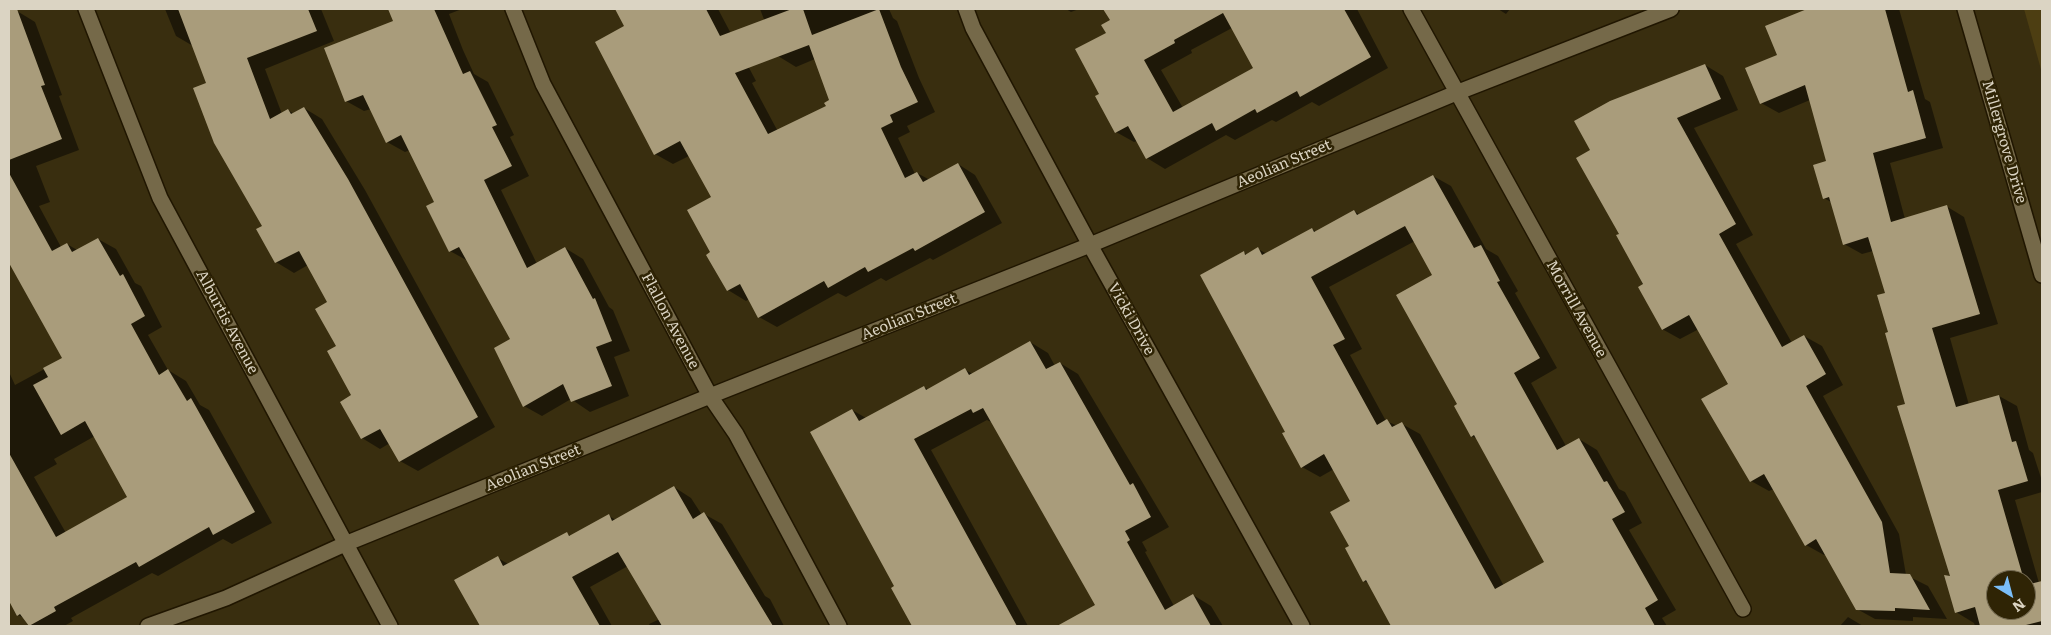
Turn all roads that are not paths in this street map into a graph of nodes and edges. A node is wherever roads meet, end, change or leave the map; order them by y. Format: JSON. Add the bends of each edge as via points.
{"nodes":[{"id":1,"x":86,"y":9,"type":"edge"},
{"id":2,"x":513,"y":9,"type":"edge"},
{"id":3,"x":966,"y":9,"type":"edge"},
{"id":4,"x":1410,"y":9,"type":"edge"},
{"id":5,"x":1671,"y":9,"type":"edge"},
{"id":6,"x":1965,"y":9,"type":"edge"},
{"id":7,"x":1456,"y":93,"type":"junction"},
{"id":8,"x":1090,"y":245,"type":"junction"},
{"id":9,"x":2042,"y":276,"type":"edge"},
{"id":10,"x":710,"y":396,"type":"junction"},
{"id":11,"x":345,"y":544,"type":"junction"},
{"id":12,"x":1743,"y":609,"type":"dead end"},
{"id":13,"x":148,"y":626,"type":"edge"},
{"id":14,"x":390,"y":626,"type":"edge"},
{"id":15,"x":839,"y":626,"type":"edge"},
{"id":16,"x":1302,"y":626,"type":"edge"}],
"edges":[{"from":1,"to":11,"type":"street","name":"Alburtis Avenue","via":[[160,198]]},
{"from":2,"to":10,"type":"street","name":"Flallon Avenue","via":[[543,84]]},
{"from":3,"to":8,"type":"street","name":"Vicki Drive","via":[[973,28]]},
{"from":4,"to":7,"type":"street","name":"Morrill Avenue"},
{"from":5,"to":7,"type":"street","name":"Aeolian Street"},
{"from":6,"to":9,"type":"street","name":"Millergrove Drive"},
{"from":7,"to":8,"type":"street","name":"Aeolian Street"},
{"from":7,"to":12,"type":"street","name":"Morrill Avenue"},
{"from":8,"to":10,"type":"street","name":"Aeolian Street"},
{"from":8,"to":16,"type":"street","name":"Vicki Drive"},
{"from":10,"to":11,"type":"street","name":"Aeolian Street"},
{"from":10,"to":15,"type":"street","name":"Flallon Avenue","via":[[736,434]]},
{"from":11,"to":13,"type":"street","name":"Aeolian Street","via":[[226,598]]},
{"from":11,"to":14,"type":"street","name":"Alburtis Avenue"}]}
